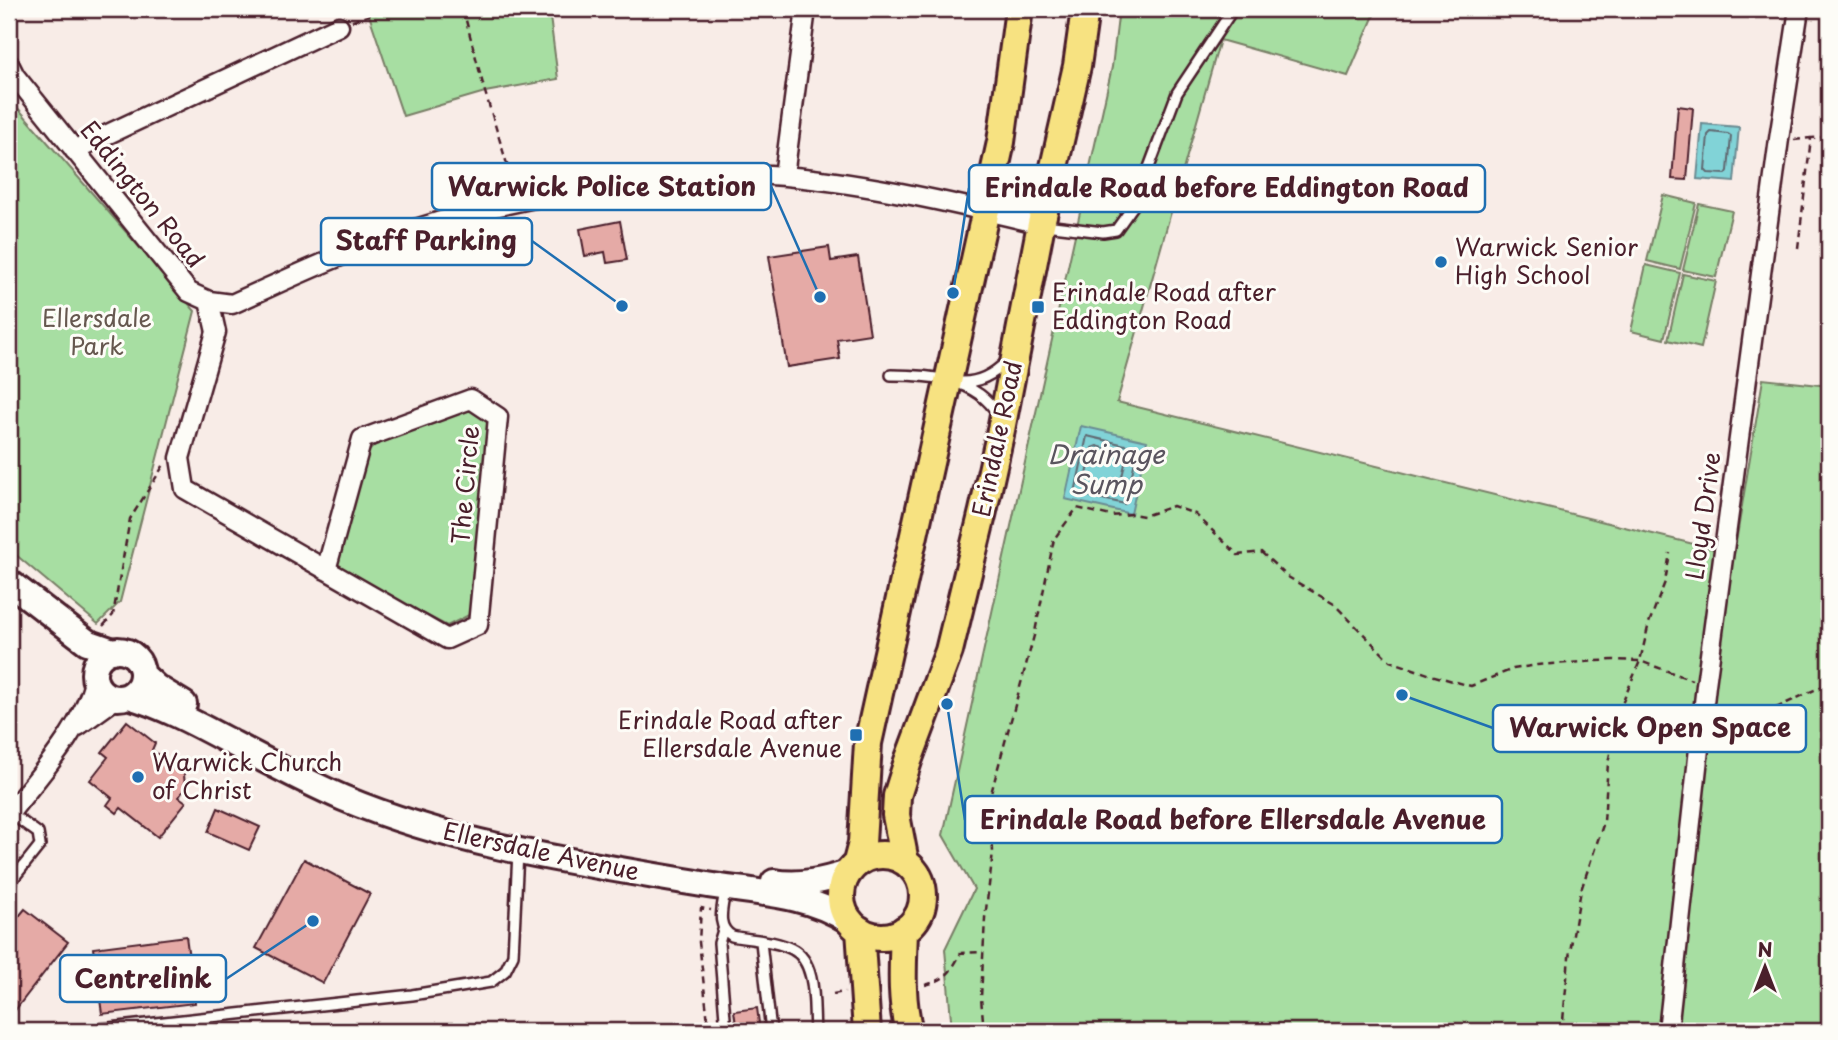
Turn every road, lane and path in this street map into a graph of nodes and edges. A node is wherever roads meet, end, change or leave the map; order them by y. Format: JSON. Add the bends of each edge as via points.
{"nodes":[{"id":1,"x":389,"y":9,"type":"edge"},
{"id":2,"x":463,"y":9,"type":"edge"},
{"id":3,"x":806,"y":9,"type":"edge"},
{"id":4,"x":1020,"y":9,"type":"edge"},
{"id":5,"x":1085,"y":9,"type":"edge"},
{"id":6,"x":1233,"y":9,"type":"edge"},
{"id":7,"x":1799,"y":9,"type":"edge"},
{"id":8,"x":339,"y":26,"type":"joint"},
{"id":9,"x":9,"y":64,"type":"edge"},
{"id":10,"x":1825,"y":137,"type":"dead end"},
{"id":11,"x":1811,"y":138,"type":"junction"},
{"id":12,"x":1790,"y":140,"type":"dead end"},
{"id":13,"x":74,"y":150,"type":"junction"},
{"id":14,"x":784,"y":176,"type":"junction"},
{"id":15,"x":518,"y":200,"type":"junction"},
{"id":16,"x":984,"y":211,"type":"junction"},
{"id":17,"x":1041,"y":224,"type":"junction"},
{"id":18,"x":1798,"y":248,"type":"dead end"},
{"id":19,"x":209,"y":301,"type":"junction"},
{"id":20,"x":1016,"y":352,"type":"junction"},
{"id":21,"x":891,"y":375,"type":"dead end"},
{"id":22,"x":948,"y":381,"type":"junction"},
{"id":23,"x":1001,"y":430,"type":"junction"},
{"id":24,"x":164,"y":463,"type":"dead end"},
{"id":25,"x":1670,"y":553,"type":"dead end"},
{"id":26,"x":326,"y":570,"type":"junction"},
{"id":27,"x":9,"y":582,"type":"edge"},
{"id":28,"x":9,"y":598,"type":"edge"},
{"id":29,"x":88,"y":642,"type":"junction"},
{"id":30,"x":113,"y":651,"type":"junction"},
{"id":31,"x":1640,"y":661,"type":"junction"},
{"id":32,"x":142,"y":674,"type":"junction"},
{"id":33,"x":95,"y":676,"type":"junction"},
{"id":34,"x":1829,"y":683,"type":"edge"},
{"id":35,"x":1706,"y":685,"type":"junction"},
{"id":36,"x":123,"y":697,"type":"junction"},
{"id":37,"x":1704,"y":711,"type":"junction"},
{"id":38,"x":73,"y":730,"type":"junction"},
{"id":39,"x":9,"y":813,"type":"edge"},
{"id":40,"x":519,"y":846,"type":"junction"},
{"id":41,"x":905,"y":862,"type":"junction"},
{"id":42,"x":853,"y":867,"type":"junction"},
{"id":43,"x":9,"y":884,"type":"edge"},
{"id":44,"x":724,"y":899,"type":"junction"},
{"id":45,"x":854,"y":926,"type":"junction"},
{"id":46,"x":723,"y":930,"type":"junction"},
{"id":47,"x":904,"y":930,"type":"junction"},
{"id":48,"x":761,"y":942,"type":"junction"},
{"id":49,"x":983,"y":952,"type":"junction"},
{"id":50,"x":930,"y":984,"type":"dead end"},
{"id":51,"x":82,"y":1031,"type":"edge"},
{"id":52,"x":709,"y":1031,"type":"edge"},
{"id":53,"x":726,"y":1031,"type":"edge"},
{"id":54,"x":771,"y":1031,"type":"edge"},
{"id":55,"x":815,"y":1031,"type":"edge"},
{"id":56,"x":867,"y":1031,"type":"edge"},
{"id":57,"x":909,"y":1031,"type":"edge"},
{"id":58,"x":984,"y":1031,"type":"edge"},
{"id":59,"x":1562,"y":1031,"type":"edge"},
{"id":60,"x":1668,"y":1031,"type":"edge"}],
"edges":[{"from":1,"to":8,"type":"path"},
{"from":2,"to":15,"type":"path"},
{"from":3,"to":14,"type":"street"},
{"from":4,"to":16,"type":"main road","via":[[1001,142]]},
{"from":5,"to":17,"type":"main road","name":"Erindale Road","via":[[1077,66]]},
{"from":6,"to":17,"type":"lane","via":[[1177,93],[1136,202],[1116,230]]},
{"from":7,"to":35,"type":"street","name":"Lloyd Drive"},
{"from":8,"to":13,"type":"street"},
{"from":9,"to":13,"type":"street","name":"Eddington Road"},
{"from":10,"to":11,"type":"path"},
{"from":11,"to":12,"type":"path"},
{"from":11,"to":18,"type":"path"},
{"from":13,"to":19,"type":"street","name":"Eddington Road","via":[[190,292]]},
{"from":14,"to":15,"type":"street","name":"Eddington Road","via":[[724,174],[622,183]]},
{"from":14,"to":16,"type":"street","name":"Eddington Road"},
{"from":15,"to":19,"type":"street","name":"Eddington Road","via":[[369,245],[232,304]]},
{"from":16,"to":17,"type":"street","name":"Eddington Road"},
{"from":16,"to":22,"type":"main road"},
{"from":17,"to":20,"type":"main road","name":"Erindale Road"},
{"from":19,"to":26,"type":"street","name":"The Circle","via":[[216,332],[180,458],[185,489]]},
{"from":20,"to":22,"type":"lane","via":[[998,370],[974,382]]},
{"from":20,"to":23,"type":"main road","name":"Erindale Road"},
{"from":21,"to":22,"type":"lane","via":[[927,375]]},
{"from":22,"to":23,"type":"lane","via":[[987,399],[998,414]]},
{"from":22,"to":42,"type":"main road","via":[[868,743],[862,843]]},
{"from":23,"to":41,"type":"main road","name":"Erindale Road","via":[[949,651],[897,796]]},
{"from":24,"to":29,"type":"path","via":[[130,519],[113,615]]},
{"from":25,"to":31,"type":"path"},
{"from":26,"to":26,"type":"street","name":"The Circle","via":[[447,639],[478,625],[498,417],[471,399],[362,439]]},
{"from":27,"to":29,"type":"street","name":"Ellersdale Avenue"},
{"from":28,"to":33,"type":"street","name":"Ellersdale Avenue","via":[[78,652]]},
{"from":29,"to":30,"type":"street","name":"Ellersdale Avenue"},
{"from":30,"to":32,"type":"street","name":"Ellersdale Avenue","via":[[133,656]]},
{"from":30,"to":33,"type":"street","via":[[103,656]]},
{"from":31,"to":35,"type":"path"},
{"from":31,"to":49,"type":"path","via":[[1537,665],[1471,686],[1390,661],[1334,604],[1288,577],[1261,552],[1238,555],[1195,513],[1173,506],[1144,516],[1111,516],[1077,508],[1054,539],[1035,632],[990,797],[993,852]]},
{"from":31,"to":59,"type":"path","via":[[1619,711],[1608,763],[1604,822],[1581,890]]},
{"from":32,"to":36,"type":"street","via":[[137,689]]},
{"from":32,"to":40,"type":"street","name":"Ellersdale Avenue","via":[[188,706],[348,787]]},
{"from":33,"to":36,"type":"street","name":"Ellersdale Avenue","via":[[106,695]]},
{"from":33,"to":38,"type":"street"},
{"from":34,"to":37,"type":"path","via":[[1757,717]]},
{"from":35,"to":37,"type":"street","name":"Lloyd Drive"},
{"from":36,"to":38,"type":"street"},
{"from":36,"to":40,"type":"street","name":"Ellersdale Avenue","via":[[146,701],[182,717],[344,798],[464,839]]},
{"from":37,"to":60,"type":"street","name":"Lloyd Drive"},
{"from":38,"to":39,"type":"street"},
{"from":39,"to":43,"type":"lane","via":[[38,834],[40,845]]},
{"from":40,"to":42,"type":"street","name":"Ellersdale Avenue","via":[[789,885],[813,883]]},
{"from":40,"to":44,"type":"street","name":"Ellersdale Avenue"},
{"from":40,"to":51,"type":"lane","via":[[513,955],[505,971],[491,982],[412,995]]},
{"from":41,"to":42,"type":"main road","via":[[894,856],[869,856]]},
{"from":41,"to":47,"type":"main road","name":"Erindale Road","via":[[915,871],[923,897],[914,922]]},
{"from":42,"to":45,"type":"main road","via":[[840,897]]},
{"from":44,"to":45,"type":"street","name":"Ellersdale Avenue","via":[[814,903]]},
{"from":44,"to":46,"type":"lane"},
{"from":44,"to":52,"type":"path","via":[[701,908],[699,942]]},
{"from":45,"to":47,"type":"main road","via":[[874,936]]},
{"from":45,"to":56,"type":"main road"},
{"from":46,"to":48,"type":"lane"},
{"from":46,"to":53,"type":"lane","via":[[719,943]]},
{"from":47,"to":57,"type":"main road","name":"Erindale Road","via":[[902,981]]},
{"from":48,"to":54,"type":"lane"},
{"from":48,"to":55,"type":"lane","via":[[789,947],[807,965]]},
{"from":49,"to":50,"type":"path","via":[[961,953],[950,972]]},
{"from":49,"to":58,"type":"path"}]}
